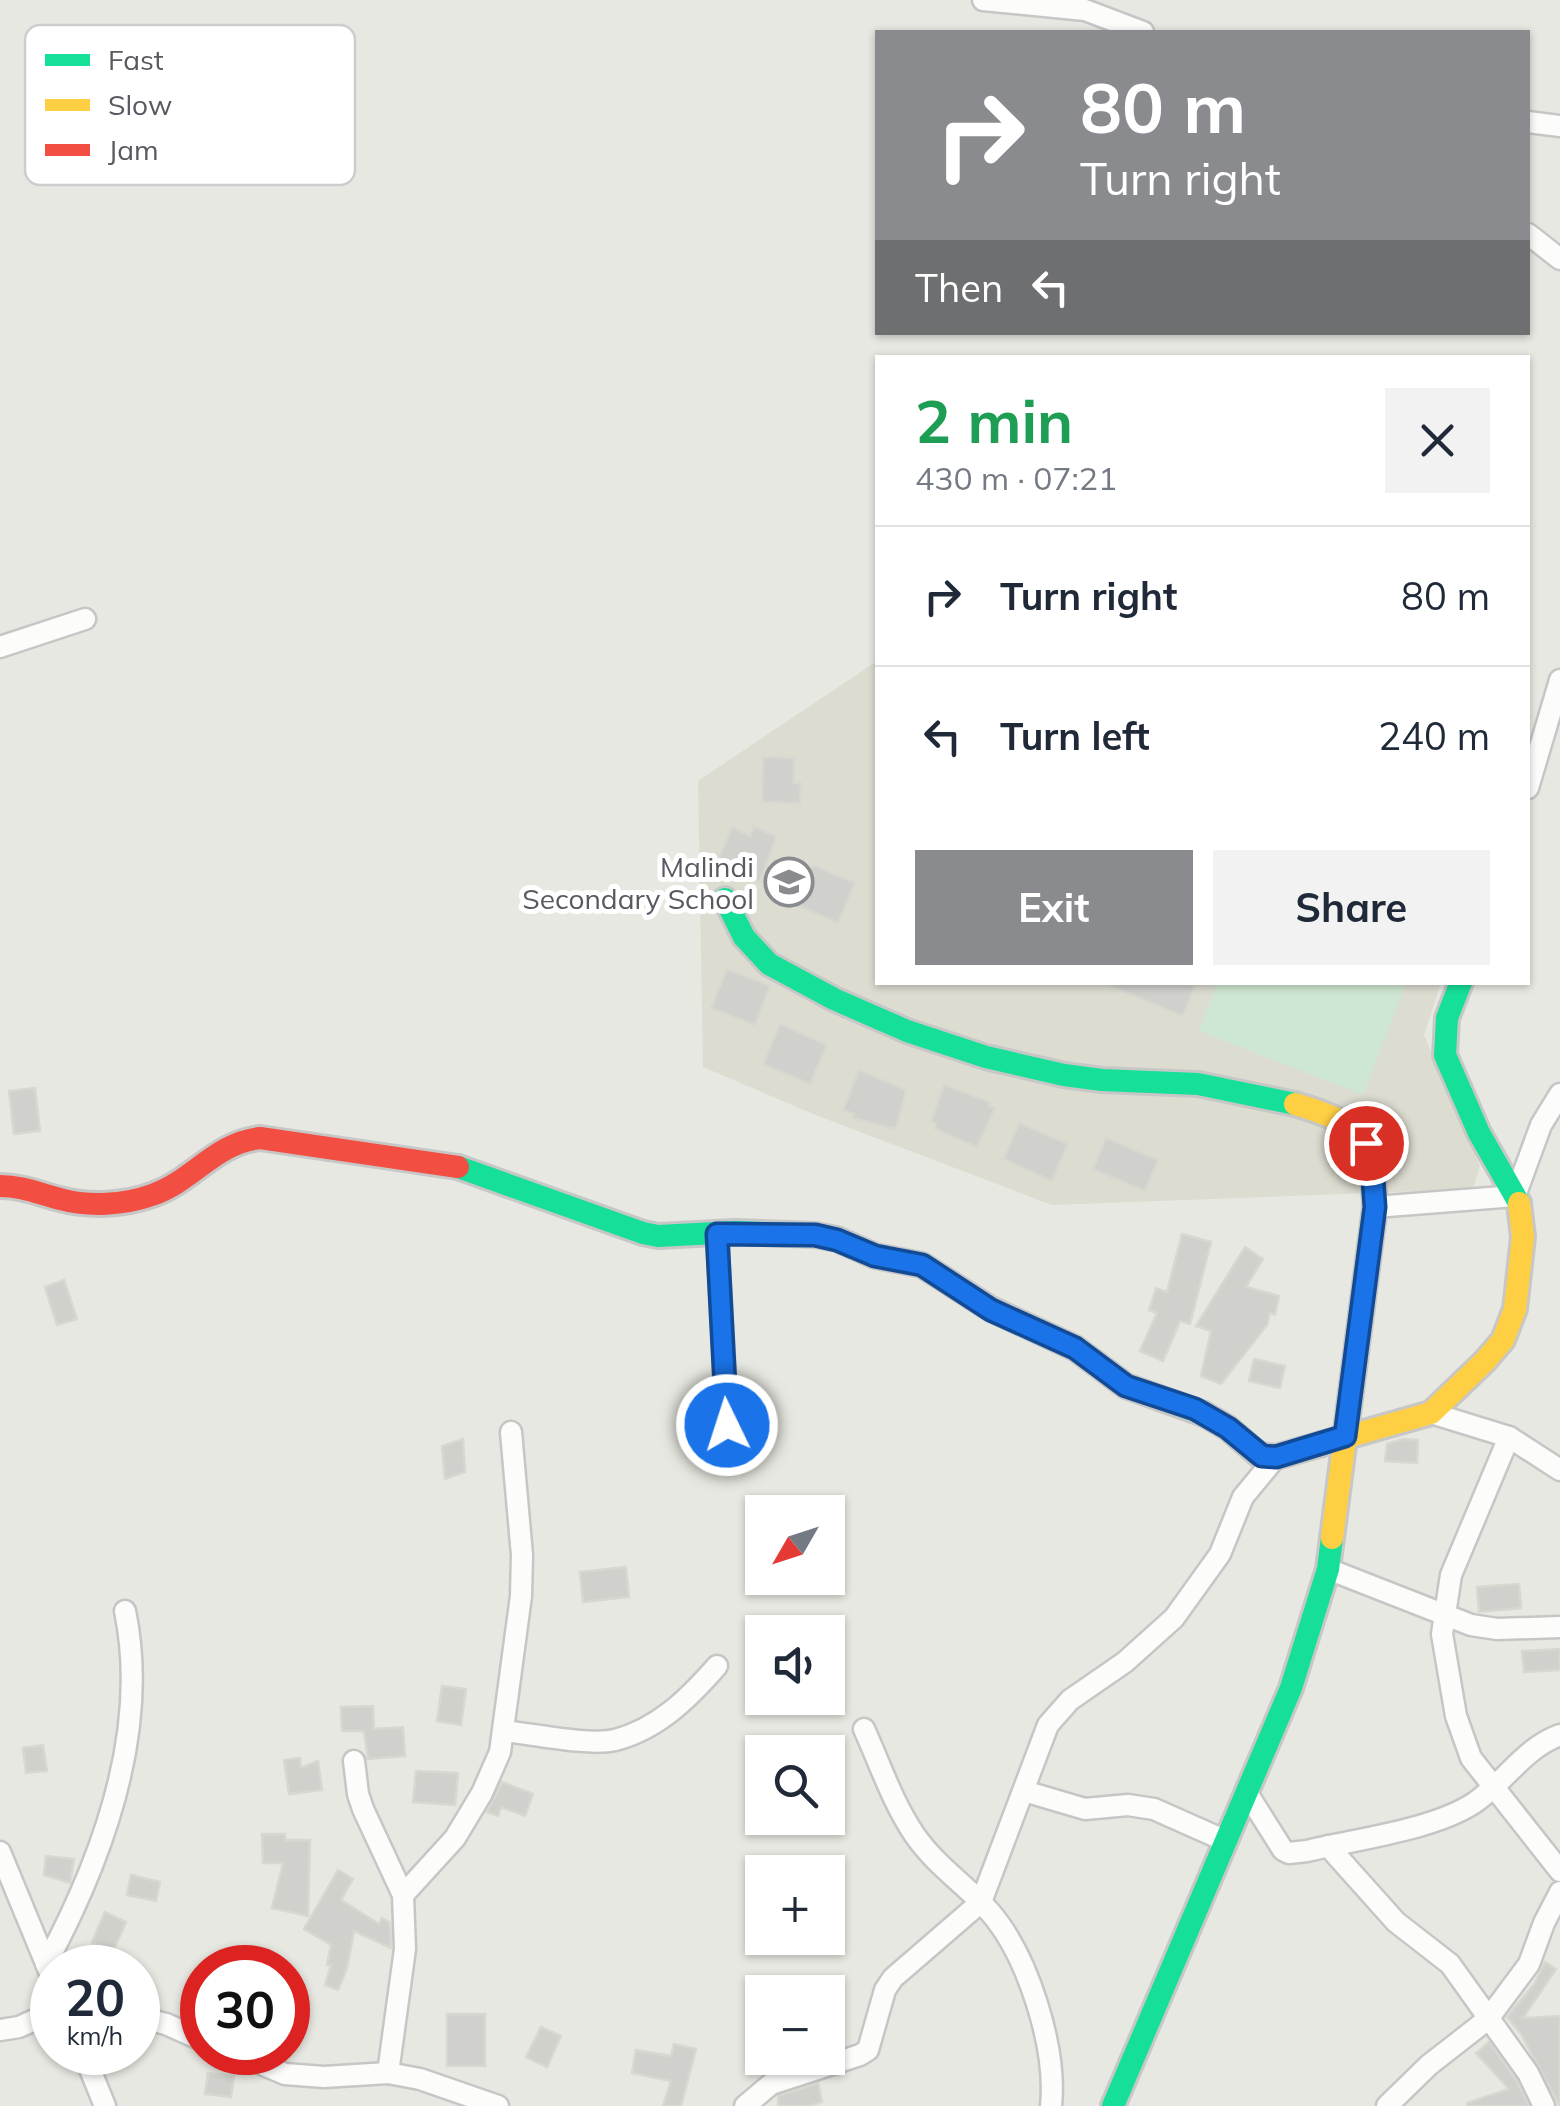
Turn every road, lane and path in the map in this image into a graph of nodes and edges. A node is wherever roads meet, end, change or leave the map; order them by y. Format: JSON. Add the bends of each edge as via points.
{"nodes":[{"id":1,"x":984,"y":0,"type":"edge"},
{"id":2,"x":1137,"y":30,"type":"edge"},
{"id":3,"x":1530,"y":122,"type":"edge"},
{"id":4,"x":1560,"y":126,"type":"edge"},
{"id":5,"x":1530,"y":236,"type":"edge"},
{"id":6,"x":1560,"y":260,"type":"edge"},
{"id":7,"x":85,"y":619,"type":"dead end"},
{"id":8,"x":0,"y":647,"type":"edge"},
{"id":9,"x":1560,"y":680,"type":"edge"},
{"id":10,"x":1530,"y":781,"type":"edge"},
{"id":11,"x":725,"y":899,"type":"dead end"},
{"id":12,"x":1460,"y":985,"type":"edge"},
{"id":13,"x":1560,"y":1094,"type":"edge"},
{"id":14,"x":0,"y":1186,"type":"edge"},
{"id":15,"x":1514,"y":1196,"type":"junction"},
{"id":16,"x":1375,"y":1207,"type":"junction"},
{"id":17,"x":717,"y":1234,"type":"junction"},
{"id":18,"x":1431,"y":1414,"type":"junction"},
{"id":19,"x":511,"y":1432,"type":"dead end"},
{"id":20,"x":728,"y":1434,"type":"dead end"},
{"id":21,"x":1345,"y":1436,"type":"junction"},
{"id":22,"x":1509,"y":1437,"type":"junction"},
{"id":23,"x":1276,"y":1457,"type":"junction"},
{"id":24,"x":1560,"y":1470,"type":"edge"},
{"id":25,"x":1328,"y":1569,"type":"junction"},
{"id":26,"x":125,"y":1610,"type":"dead end"},
{"id":27,"x":1443,"y":1616,"type":"junction"},
{"id":28,"x":1560,"y":1627,"type":"edge"},
{"id":29,"x":718,"y":1666,"type":"dead end"},
{"id":30,"x":864,"y":1729,"type":"dead end"},
{"id":31,"x":504,"y":1731,"type":"junction"},
{"id":32,"x":1560,"y":1735,"type":"edge"},
{"id":33,"x":354,"y":1761,"type":"dead end"},
{"id":34,"x":1492,"y":1788,"type":"junction"},
{"id":35,"x":1024,"y":1791,"type":"junction"},
{"id":36,"x":1247,"y":1793,"type":"junction"},
{"id":37,"x":1226,"y":1841,"type":"junction"},
{"id":38,"x":1328,"y":1846,"type":"junction"},
{"id":39,"x":0,"y":1852,"type":"edge"},
{"id":40,"x":1560,"y":1871,"type":"edge"},
{"id":41,"x":0,"y":1887,"type":"edge"},
{"id":42,"x":1560,"y":1892,"type":"edge"},
{"id":43,"x":403,"y":1896,"type":"junction"},
{"id":44,"x":19,"y":1902,"type":"junction"},
{"id":45,"x":981,"y":1902,"type":"junction"},
{"id":46,"x":38,"y":1945,"type":"edge"},
{"id":47,"x":60,"y":1945,"type":"edge"},
{"id":48,"x":1488,"y":2019,"type":"junction"},
{"id":49,"x":30,"y":2022,"type":"edge"},
{"id":50,"x":0,"y":2030,"type":"edge"},
{"id":51,"x":388,"y":2073,"type":"junction"},
{"id":52,"x":92,"y":2075,"type":"edge"},
{"id":53,"x":298,"y":2075,"type":"edge"},
{"id":54,"x":105,"y":2106,"type":"edge"},
{"id":55,"x":498,"y":2106,"type":"edge"},
{"id":56,"x":746,"y":2106,"type":"edge"},
{"id":57,"x":1051,"y":2106,"type":"edge"},
{"id":58,"x":1113,"y":2106,"type":"edge"},
{"id":59,"x":1387,"y":2106,"type":"edge"},
{"id":60,"x":1544,"y":2106,"type":"edge"}],
"edges":[{"from":1,"to":2,"type":"street","via":[[1085,10]]},
{"from":3,"to":4,"type":"street"},
{"from":5,"to":6,"type":"street"},
{"from":7,"to":8,"type":"street"},
{"from":9,"to":10,"type":"street"},
{"from":11,"to":16,"type":"street","via":[[763,960],[824,995],[929,1038],[1102,1080],[1221,1088],[1324,1113],[1366,1143]]},
{"from":12,"to":15,"type":"street","via":[[1445,1054]]},
{"from":13,"to":15,"type":"street","via":[[1540,1125]]},
{"from":14,"to":17,"type":"street","via":[[29,1187],[70,1202],[140,1198],[171,1186],[226,1144],[260,1138],[468,1169],[642,1233]]},
{"from":15,"to":16,"type":"street"},
{"from":15,"to":18,"type":"street","via":[[1523,1237],[1503,1340]]},
{"from":16,"to":21,"type":"street"},
{"from":17,"to":20,"type":"street"},
{"from":17,"to":23,"type":"street","via":[[815,1235],[922,1265],[991,1310],[1075,1348],[1126,1386],[1195,1409],[1260,1455]]},
{"from":18,"to":21,"type":"street"},
{"from":18,"to":22,"type":"street"},
{"from":19,"to":31,"type":"street","via":[[522,1575]]},
{"from":21,"to":23,"type":"street"},
{"from":21,"to":25,"type":"street"},
{"from":22,"to":24,"type":"street"},
{"from":22,"to":27,"type":"street","via":[[1451,1574]]},
{"from":23,"to":35,"type":"street","via":[[1243,1497],[1220,1554],[1174,1618],[1056,1713]]},
{"from":25,"to":27,"type":"street"},
{"from":25,"to":36,"type":"street"},
{"from":26,"to":47,"type":"street","via":[[134,1676],[116,1788],[99,1852]]},
{"from":27,"to":28,"type":"street","via":[[1497,1629]]},
{"from":27,"to":34,"type":"street","via":[[1456,1716],[1471,1758]]},
{"from":29,"to":31,"type":"street","via":[[679,1707],[613,1741]]},
{"from":30,"to":45,"type":"street","via":[[914,1834]]},
{"from":31,"to":43,"type":"street","via":[[492,1772],[456,1838]]},
{"from":32,"to":34,"type":"street","via":[[1532,1749]]},
{"from":33,"to":43,"type":"street","via":[[363,1809]]},
{"from":34,"to":38,"type":"street","via":[[1441,1818]]},
{"from":34,"to":40,"type":"street"},
{"from":35,"to":37,"type":"street","via":[[1086,1809],[1154,1809]]},
{"from":35,"to":45,"type":"street"},
{"from":36,"to":37,"type":"street"},
{"from":36,"to":38,"type":"street","via":[[1285,1852]]},
{"from":37,"to":58,"type":"street"},
{"from":38,"to":48,"type":"street","via":[[1396,1922],[1442,1956]]},
{"from":39,"to":44,"type":"street"},
{"from":41,"to":44,"type":"street"},
{"from":42,"to":48,"type":"street","via":[[1529,1964]]},
{"from":43,"to":51,"type":"street","via":[[405,1949]]},
{"from":44,"to":46,"type":"street"},
{"from":45,"to":56,"type":"street","via":[[893,1978],[868,2050],[771,2084]]},
{"from":45,"to":57,"type":"street","via":[[1029,1983],[1051,2060]]},
{"from":48,"to":59,"type":"street"},
{"from":48,"to":60,"type":"street"},
{"from":49,"to":50,"type":"street"},
{"from":51,"to":53,"type":"street"},
{"from":51,"to":55,"type":"street"},
{"from":52,"to":54,"type":"street"}]}
